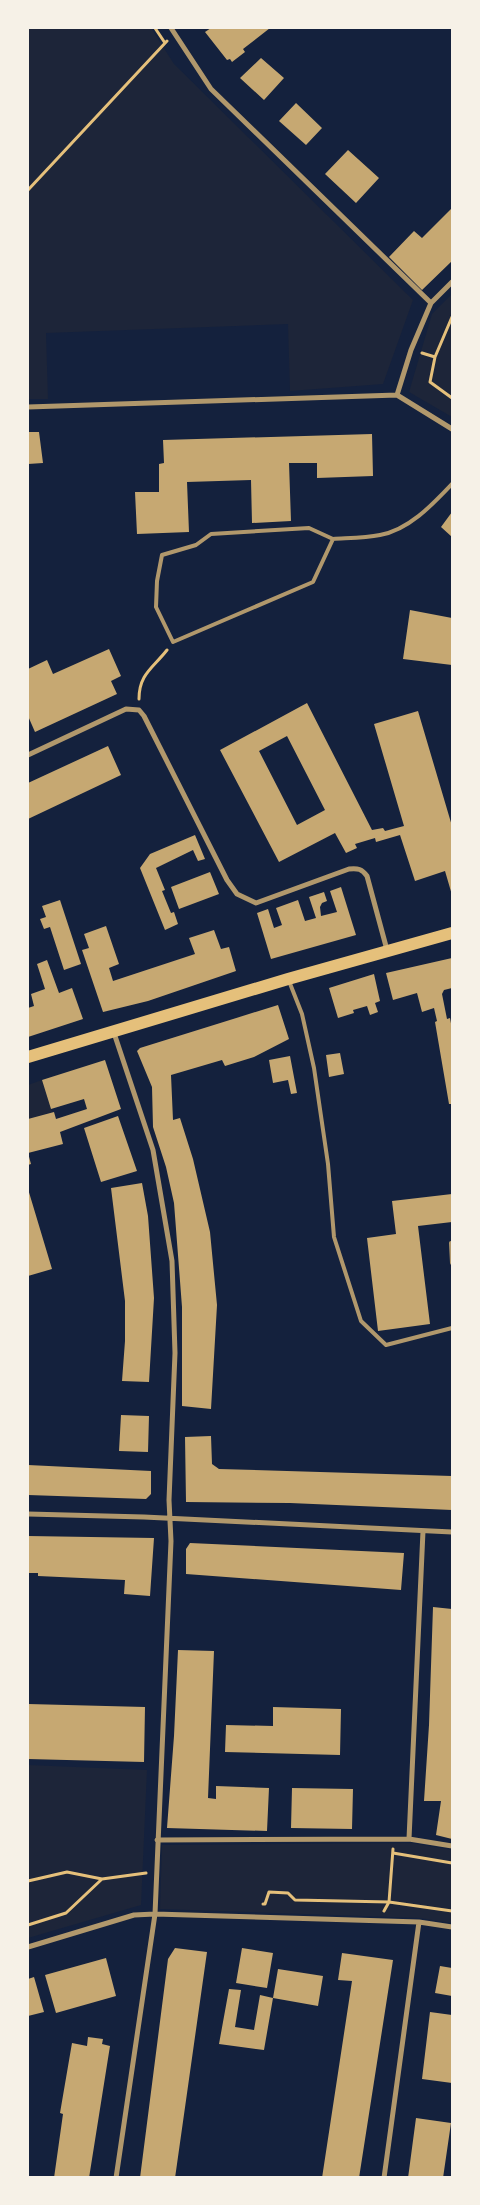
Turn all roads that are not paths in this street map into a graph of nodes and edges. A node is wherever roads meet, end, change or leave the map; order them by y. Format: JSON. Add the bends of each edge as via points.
{"nodes":[{"id":1,"x":171,"y":28,"type":"edge"},
{"id":2,"x":452,"y":282,"type":"edge"},
{"id":3,"x":431,"y":303,"type":"junction"},
{"id":4,"x":397,"y":395,"type":"junction"},
{"id":5,"x":28,"y":407,"type":"edge"},
{"id":6,"x":452,"y":429,"type":"edge"},
{"id":7,"x":452,"y":484,"type":"edge"},
{"id":8,"x":333,"y":539,"type":"junction"},
{"id":9,"x":28,"y":756,"type":"edge"},
{"id":10,"x":452,"y":933,"type":"edge"},
{"id":11,"x":387,"y":951,"type":"junction"},
{"id":12,"x":288,"y":979,"type":"junction"},
{"id":13,"x":113,"y":1030,"type":"junction"},
{"id":14,"x":28,"y":1057,"type":"edge"},
{"id":15,"x":451,"y":1243,"type":"dead end"},
{"id":16,"x":452,"y":1263,"type":"edge"},
{"id":17,"x":452,"y":1328,"type":"edge"},
{"id":18,"x":28,"y":1514,"type":"edge"},
{"id":19,"x":170,"y":1519,"type":"junction"},
{"id":20,"x":423,"y":1531,"type":"junction"},
{"id":21,"x":452,"y":1532,"type":"edge"},
{"id":22,"x":409,"y":1839,"type":"junction"},
{"id":23,"x":157,"y":1840,"type":"junction"},
{"id":24,"x":452,"y":1846,"type":"edge"},
{"id":25,"x":155,"y":1914,"type":"junction"},
{"id":26,"x":419,"y":1922,"type":"junction"},
{"id":27,"x":452,"y":1927,"type":"edge"},
{"id":28,"x":28,"y":1947,"type":"edge"},
{"id":29,"x":116,"y":2178,"type":"edge"},
{"id":30,"x":384,"y":2178,"type":"edge"}],
"edges":[{"from":1,"to":3,"type":"street","via":[[212,89]]},
{"from":2,"to":3,"type":"street"},
{"from":3,"to":4,"type":"street"},
{"from":4,"to":5,"type":"street"},
{"from":4,"to":6,"type":"street"},
{"from":7,"to":8,"type":"lane","via":[[407,524],[381,535]]},
{"from":8,"to":8,"type":"lane","via":[[312,582],[173,642],[156,607],[162,556],[196,545],[211,534],[309,528]]},
{"from":9,"to":11,"type":"street","via":[[126,709],[139,710],[237,894],[256,903],[357,868],[367,876]]},
{"from":10,"to":11,"type":"main road"},
{"from":11,"to":12,"type":"main road"},
{"from":12,"to":13,"type":"main road"},
{"from":12,"to":17,"type":"lane","via":[[302,1014],[314,1068],[328,1164],[334,1237],[361,1321],[386,1345]]},
{"from":13,"to":14,"type":"main road"},
{"from":13,"to":19,"type":"street","via":[[153,1150],[172,1261],[175,1353]]},
{"from":15,"to":16,"type":"lane"},
{"from":18,"to":19,"type":"street"},
{"from":19,"to":20,"type":"street"},
{"from":19,"to":23,"type":"street"},
{"from":20,"to":21,"type":"street"},
{"from":20,"to":22,"type":"street"},
{"from":22,"to":23,"type":"street"},
{"from":22,"to":24,"type":"street"},
{"from":23,"to":25,"type":"street"},
{"from":25,"to":26,"type":"street"},
{"from":25,"to":28,"type":"street","via":[[134,1915]]},
{"from":25,"to":29,"type":"street"},
{"from":26,"to":27,"type":"street"},
{"from":26,"to":30,"type":"street"}]}
